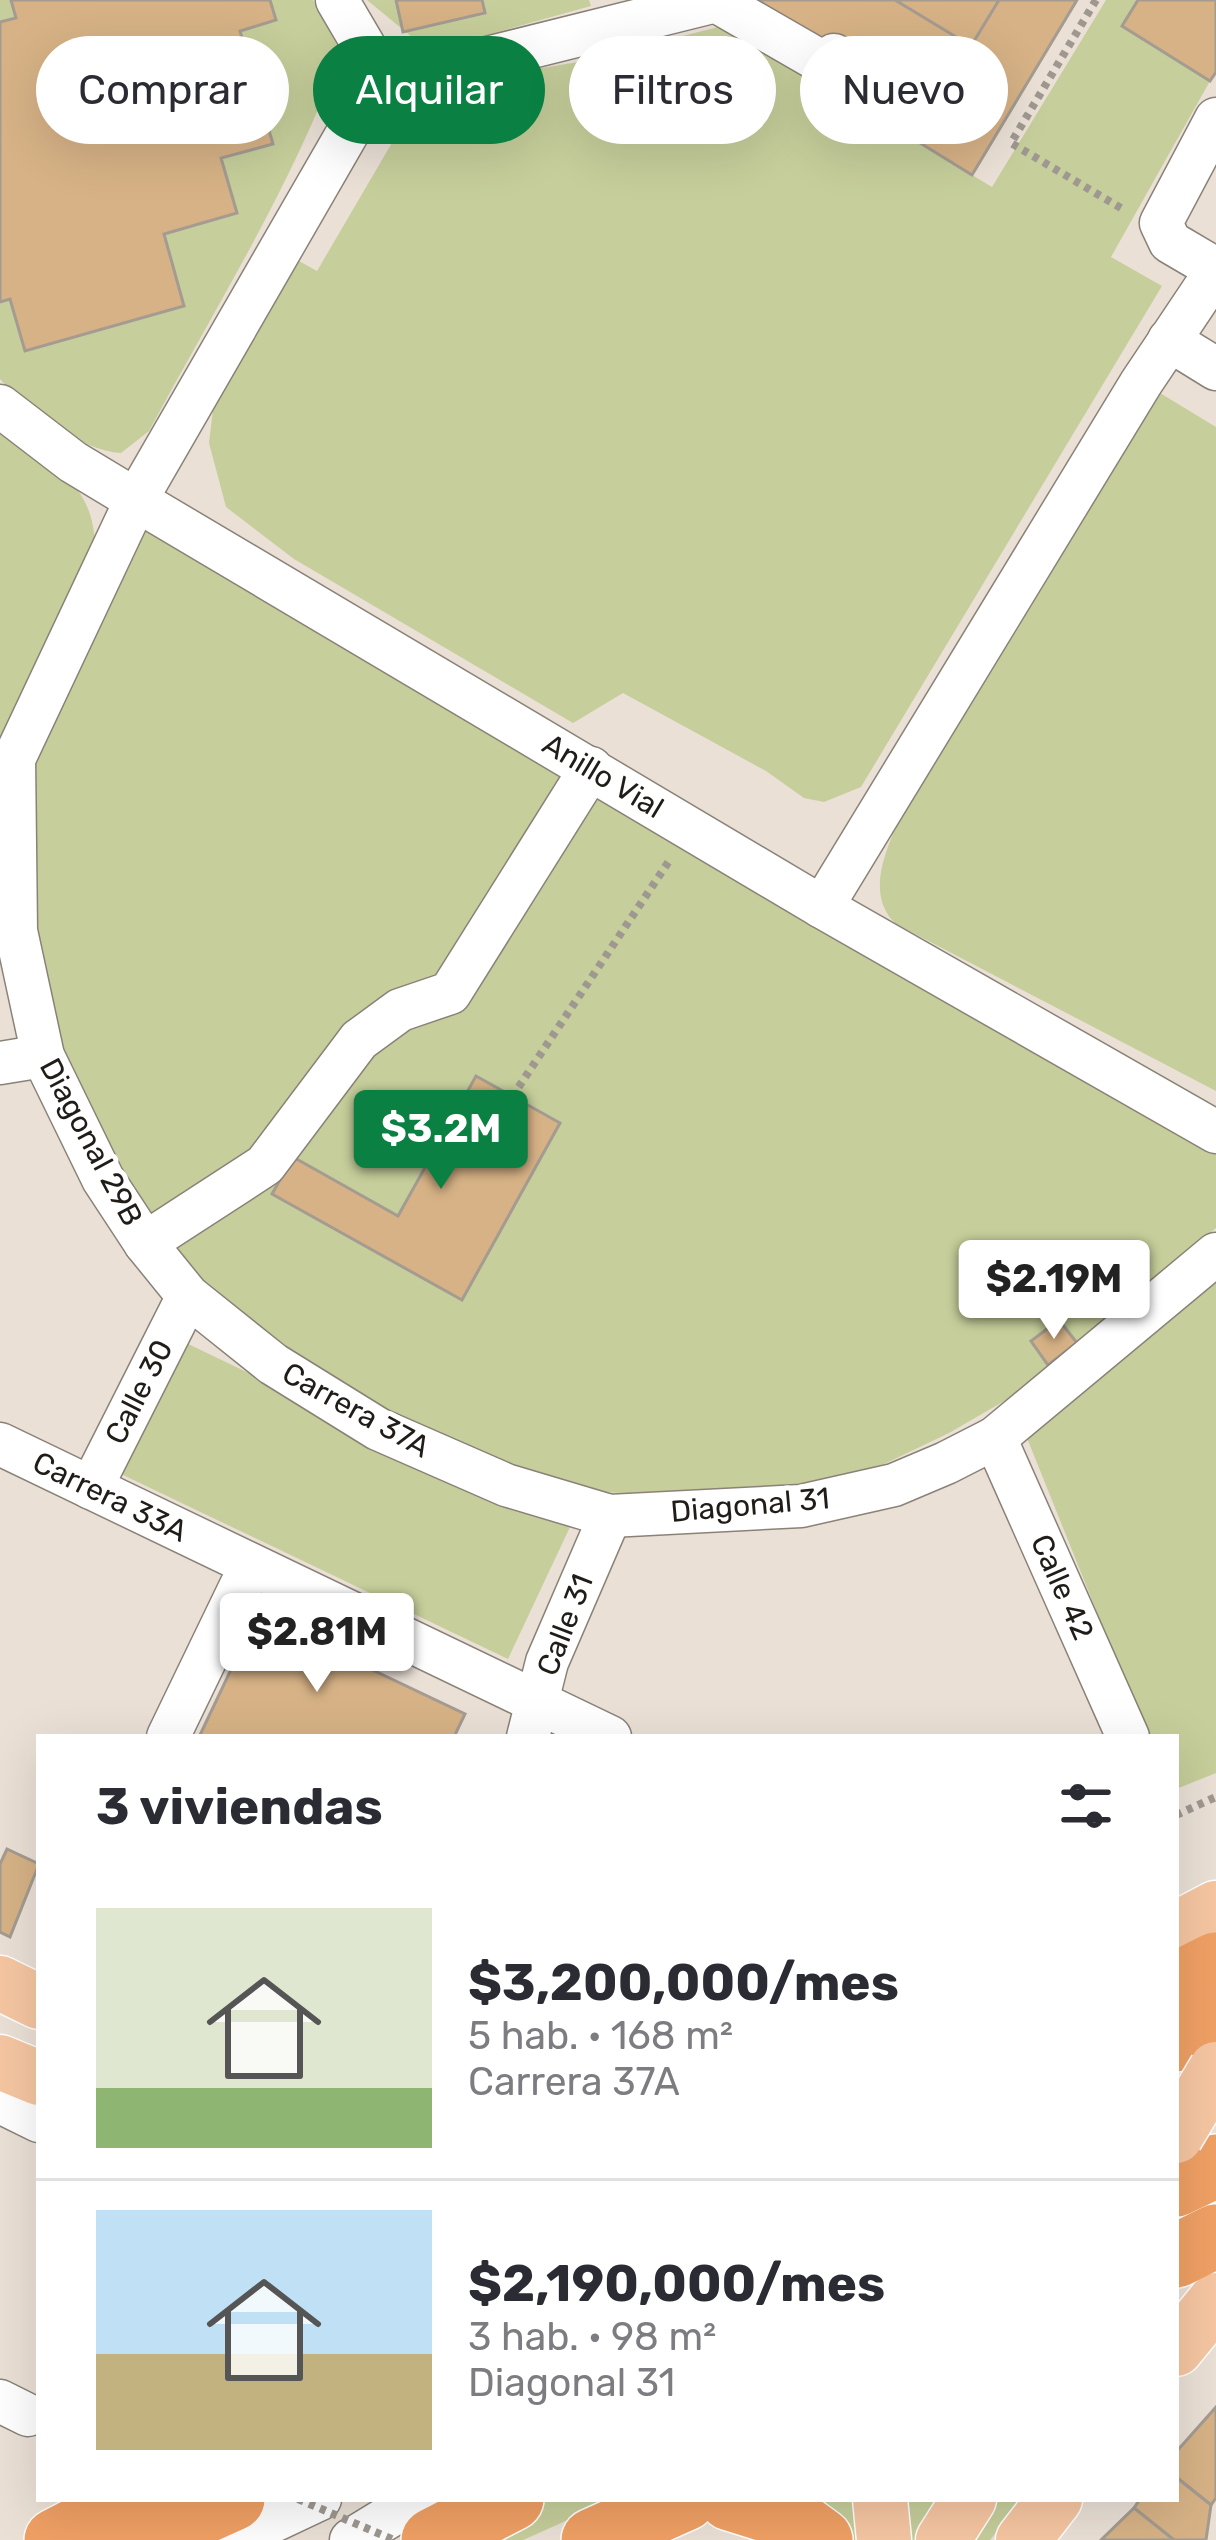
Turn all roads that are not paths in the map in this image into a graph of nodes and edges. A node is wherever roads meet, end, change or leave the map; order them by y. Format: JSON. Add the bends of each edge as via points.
{"nodes":[{"id":1,"x":337,"y":0,"type":"edge"},
{"id":2,"x":359,"y":36,"type":"edge"},
{"id":3,"x":545,"y":43,"type":"edge"},
{"id":4,"x":800,"y":50,"type":"edge"},
{"id":5,"x":1216,"y":119,"type":"edge"},
{"id":6,"x":342,"y":144,"type":"edge"},
{"id":7,"x":1216,"y":270,"type":"edge"},
{"id":8,"x":1169,"y":340,"type":"junction"},
{"id":9,"x":1216,"y":369,"type":"edge"},
{"id":10,"x":0,"y":406,"type":"edge"},
{"id":11,"x":136,"y":500,"type":"junction"},
{"id":12,"x":7,"y":758,"type":"edge"},
{"id":13,"x":590,"y":768,"type":"junction"},
{"id":14,"x":822,"y":908,"type":"junction"},
{"id":15,"x":43,"y":1056,"type":"junction"},
{"id":16,"x":0,"y":1063,"type":"edge"},
{"id":17,"x":1216,"y":1132,"type":"edge"},
{"id":18,"x":145,"y":1243,"type":"junction"},
{"id":19,"x":1216,"y":1254,"type":"edge"},
{"id":20,"x":188,"y":1296,"type":"junction"},
{"id":21,"x":1006,"y":1429,"type":"junction"},
{"id":22,"x":0,"y":1444,"type":"edge"},
{"id":23,"x":91,"y":1488,"type":"junction"},
{"id":24,"x":610,"y":1516,"type":"junction"},
{"id":25,"x":251,"y":1565,"type":"junction"},
{"id":26,"x":532,"y":1719,"type":"edge"},
{"id":27,"x":169,"y":1734,"type":"edge"},
{"id":28,"x":597,"y":1734,"type":"edge"},
{"id":29,"x":1127,"y":1734,"type":"edge"},
{"id":30,"x":1216,"y":1908,"type":"edge"},
{"id":31,"x":1179,"y":1928,"type":"edge"},
{"id":32,"x":1216,"y":1964,"type":"edge"},
{"id":33,"x":1179,"y":1982,"type":"edge"},
{"id":34,"x":0,"y":1984,"type":"edge"},
{"id":35,"x":36,"y":2001,"type":"edge"},
{"id":36,"x":1216,"y":2020,"type":"edge"},
{"id":37,"x":1179,"y":2038,"type":"edge"},
{"id":38,"x":0,"y":2062,"type":"edge"},
{"id":39,"x":1216,"y":2069,"type":"edge"},
{"id":40,"x":36,"y":2077,"type":"edge"},
{"id":41,"x":1216,"y":2083,"type":"edge"},
{"id":42,"x":1179,"y":2098,"type":"edge"},
{"id":43,"x":0,"y":2102,"type":"edge"},
{"id":44,"x":1216,"y":2115,"type":"edge"},
{"id":45,"x":36,"y":2120,"type":"edge"},
{"id":46,"x":1179,"y":2129,"type":"edge"},
{"id":47,"x":1179,"y":2133,"type":"edge"},
{"id":48,"x":1216,"y":2166,"type":"edge"},
{"id":49,"x":1179,"y":2184,"type":"edge"},
{"id":50,"x":1216,"y":2236,"type":"edge"},
{"id":51,"x":1179,"y":2254,"type":"edge"},
{"id":52,"x":1216,"y":2300,"type":"edge"},
{"id":53,"x":1179,"y":2345,"type":"edge"},
{"id":54,"x":130,"y":2502,"type":"edge"},
{"id":55,"x":226,"y":2502,"type":"edge"},
{"id":56,"x":314,"y":2502,"type":"edge"},
{"id":57,"x":413,"y":2502,"type":"edge"},
{"id":58,"x":469,"y":2502,"type":"edge"},
{"id":59,"x":506,"y":2502,"type":"edge"},
{"id":60,"x":678,"y":2502,"type":"edge"},
{"id":61,"x":740,"y":2502,"type":"edge"},
{"id":62,"x":880,"y":2502,"type":"edge"},
{"id":63,"x":968,"y":2502,"type":"edge"},
{"id":64,"x":1053,"y":2502,"type":"edge"},
{"id":65,"x":56,"y":2540,"type":"edge"},
{"id":66,"x":142,"y":2540,"type":"edge"},
{"id":67,"x":233,"y":2540,"type":"edge"},
{"id":68,"x":351,"y":2540,"type":"edge"},
{"id":69,"x":395,"y":2540,"type":"edge"},
{"id":70,"x":434,"y":2540,"type":"edge"},
{"id":71,"x":593,"y":2540,"type":"edge"},
{"id":72,"x":821,"y":2540,"type":"edge"},
{"id":73,"x":884,"y":2540,"type":"edge"},
{"id":74,"x":943,"y":2540,"type":"edge"},
{"id":75,"x":1023,"y":2540,"type":"edge"}],
"edges":[{"from":1,"to":2,"type":"street"},
{"from":3,"to":4,"type":"street","via":[[716,1]]},
{"from":5,"to":7,"type":"street","via":[[1164,212],[1163,233]]},
{"from":6,"to":11,"type":"street"},
{"from":7,"to":8,"type":"street"},
{"from":8,"to":9,"type":"street"},
{"from":8,"to":14,"type":"street"},
{"from":10,"to":11,"type":"street","name":"Anillo Vial"},
{"from":11,"to":12,"type":"street"},
{"from":11,"to":13,"type":"street","name":"Anillo Vial"},
{"from":12,"to":15,"type":"street","name":"Diagonal 29B","via":[[16,931]]},
{"from":13,"to":14,"type":"street","name":"Anillo Vial"},
{"from":13,"to":18,"type":"street","via":[[450,993],[400,1010],[359,1040],[265,1166]]},
{"from":14,"to":17,"type":"street","name":"Anillo Vial"},
{"from":15,"to":16,"type":"street"},
{"from":15,"to":18,"type":"street","name":"Diagonal 29B"},
{"from":18,"to":20,"type":"street","name":"Diagonal 29B"},
{"from":19,"to":21,"type":"street","name":"Diagonal 31"},
{"from":20,"to":23,"type":"street","name":"Calle 30"},
{"from":20,"to":24,"type":"street","name":"Carrera 37A","via":[[273,1364],[378,1429],[506,1485]]},
{"from":21,"to":24,"type":"street","name":"Diagonal 31","via":[[894,1485],[801,1507]]},
{"from":21,"to":29,"type":"street","name":"Calle 42"},
{"from":22,"to":23,"type":"street","name":"Carrera 33A"},
{"from":23,"to":25,"type":"street","name":"Carrera 33A"},
{"from":24,"to":26,"type":"street","name":"Calle 31","via":[[547,1662]]},
{"from":25,"to":26,"type":"street","name":"Carrera 33A"},
{"from":25,"to":27,"type":"street"},
{"from":26,"to":28,"type":"street","name":"Carrera 33A"},
{"from":30,"to":31,"type":"main road"},
{"from":32,"to":33,"type":"highway"},
{"from":34,"to":35,"type":"main road"},
{"from":36,"to":37,"type":"highway"},
{"from":38,"to":40,"type":"main road"},
{"from":39,"to":46,"type":"main road","bridge":true},
{"from":41,"to":42,"type":"street"},
{"from":43,"to":45,"type":"street"},
{"from":44,"to":47,"type":"street"},
{"from":48,"to":49,"type":"highway"},
{"from":50,"to":51,"type":"highway"},
{"from":52,"to":53,"type":"main road"},
{"from":54,"to":65,"type":"highway"},
{"from":55,"to":66,"type":"highway"},
{"from":56,"to":67,"type":"street"},
{"from":57,"to":68,"type":"street"},
{"from":58,"to":69,"type":"street"},
{"from":59,"to":70,"type":"highway"},
{"from":60,"to":71,"type":"highway"},
{"from":61,"to":72,"type":"highway","via":[[791,2518]]},
{"from":62,"to":73,"type":"main road"},
{"from":63,"to":74,"type":"main road"},
{"from":64,"to":75,"type":"main road"}]}
